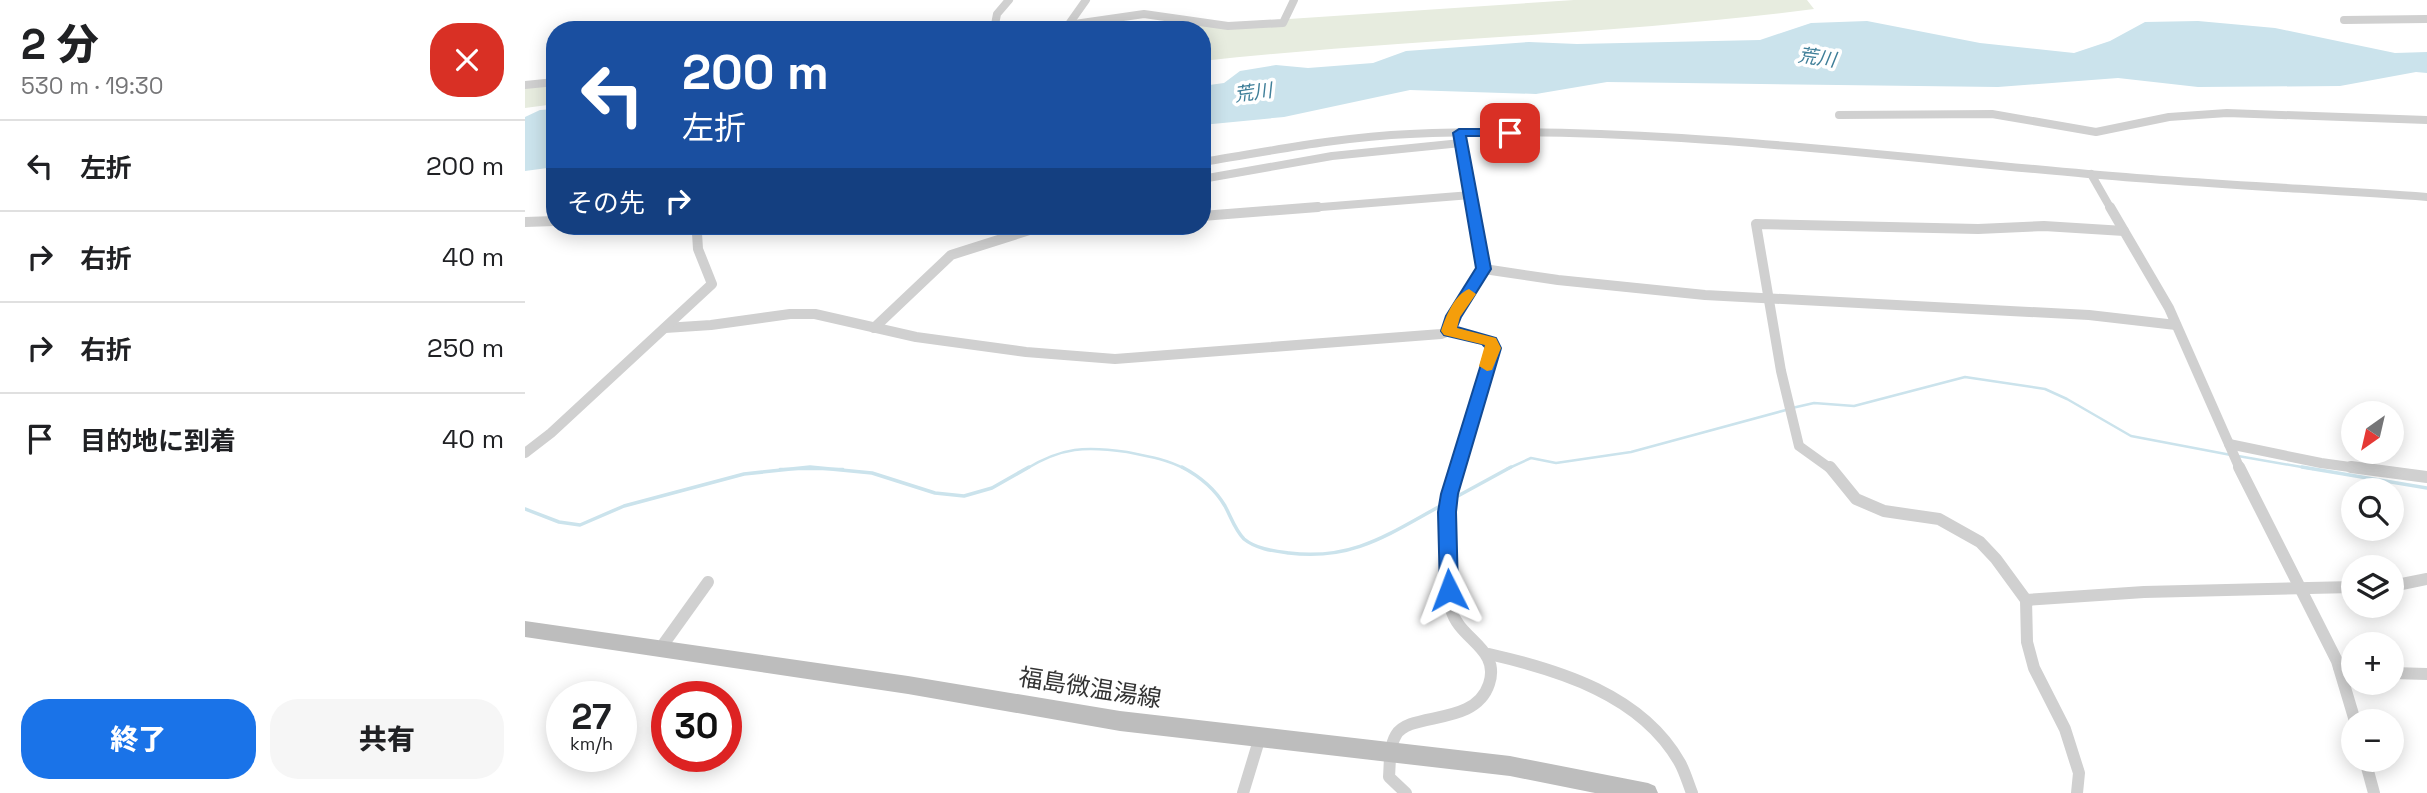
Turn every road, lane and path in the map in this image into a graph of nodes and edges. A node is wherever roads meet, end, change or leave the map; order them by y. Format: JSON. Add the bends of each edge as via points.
{"nodes":[{"id":1,"x":1009,"y":0,"type":"edge"},
{"id":2,"x":1086,"y":0,"type":"edge"},
{"id":3,"x":1294,"y":0,"type":"edge"},
{"id":4,"x":2427,"y":19,"type":"edge"},
{"id":5,"x":2344,"y":20,"type":"dead end"},
{"id":6,"x":996,"y":21,"type":"edge"},
{"id":7,"x":1071,"y":21,"type":"edge"},
{"id":8,"x":1092,"y":21,"type":"edge"},
{"id":9,"x":1193,"y":21,"type":"edge"},
{"id":10,"x":1211,"y":24,"type":"edge"},
{"id":11,"x":546,"y":83,"type":"edge"},
{"id":12,"x":525,"y":85,"type":"edge"},
{"id":13,"x":1839,"y":116,"type":"dead end"},
{"id":14,"x":2427,"y":120,"type":"edge"},
{"id":15,"x":1460,"y":138,"type":"junction"},
{"id":16,"x":1211,"y":161,"type":"edge"},
{"id":17,"x":2091,"y":174,"type":"junction"},
{"id":18,"x":1211,"y":177,"type":"edge"},
{"id":19,"x":1471,"y":195,"type":"junction"},
{"id":20,"x":2427,"y":197,"type":"edge"},
{"id":21,"x":1211,"y":215,"type":"edge"},
{"id":22,"x":546,"y":221,"type":"edge"},
{"id":23,"x":525,"y":222,"type":"edge"},
{"id":24,"x":2124,"y":231,"type":"junction"},
{"id":25,"x":697,"y":235,"type":"edge"},
{"id":26,"x":1014,"y":235,"type":"edge"},
{"id":27,"x":1484,"y":269,"type":"junction"},
{"id":28,"x":1768,"y":302,"type":"junction"},
{"id":29,"x":2176,"y":325,"type":"junction"},
{"id":30,"x":665,"y":328,"type":"junction"},
{"id":31,"x":874,"y":328,"type":"junction"},
{"id":32,"x":1449,"y":331,"type":"junction"},
{"id":33,"x":2229,"y":444,"type":"junction"},
{"id":34,"x":525,"y":453,"type":"edge"},
{"id":35,"x":2427,"y":477,"type":"edge"},
{"id":36,"x":2427,"y":579,"type":"edge"},
{"id":37,"x":708,"y":582,"type":"dead end"},
{"id":38,"x":2404,"y":584,"type":"edge"},
{"id":39,"x":2341,"y":587,"type":"edge"},
{"id":40,"x":2298,"y":588,"type":"junction"},
{"id":41,"x":2026,"y":600,"type":"junction"},
{"id":42,"x":525,"y":629,"type":"edge"},
{"id":43,"x":660,"y":649,"type":"junction"},
{"id":44,"x":1489,"y":654,"type":"junction"},
{"id":45,"x":2339,"y":667,"type":"joint"},
{"id":46,"x":2404,"y":673,"type":"edge"},
{"id":47,"x":2427,"y":674,"type":"edge"},
{"id":48,"x":2351,"y":709,"type":"edge"},
{"id":49,"x":1259,"y":737,"type":"junction"},
{"id":50,"x":1389,"y":751,"type":"junction"},
{"id":51,"x":2368,"y":772,"type":"edge"},
{"id":52,"x":1243,"y":793,"type":"edge"},
{"id":53,"x":1406,"y":793,"type":"edge"},
{"id":54,"x":1647,"y":793,"type":"edge"},
{"id":55,"x":1692,"y":793,"type":"edge"},
{"id":56,"x":2077,"y":793,"type":"edge"},
{"id":57,"x":2374,"y":793,"type":"edge"}],
"edges":[{"from":1,"to":6,"type":"street"},
{"from":2,"to":7,"type":"street"},
{"from":3,"to":10,"type":"street","via":[[1283,23]]},
{"from":4,"to":5,"type":"street"},
{"from":8,"to":9,"type":"street","via":[[1144,14]]},
{"from":11,"to":12,"type":"street"},
{"from":13,"to":14,"type":"street","via":[[1992,114],[2096,132],[2169,117],[2227,113]]},
{"from":15,"to":16,"type":"street","via":[[1409,134]]},
{"from":15,"to":17,"type":"street","via":[[1580,134],[1726,139]]},
{"from":15,"to":18,"type":"street"},
{"from":15,"to":19,"type":"street"},
{"from":17,"to":20,"type":"street"},
{"from":17,"to":24,"type":"street"},
{"from":19,"to":21,"type":"street"},
{"from":19,"to":27,"type":"street"},
{"from":22,"to":23,"type":"street"},
{"from":24,"to":28,"type":"street","via":[[1758,222]]},
{"from":24,"to":29,"type":"street"},
{"from":25,"to":30,"type":"street","via":[[712,284]]},
{"from":26,"to":31,"type":"street","via":[[951,255]]},
{"from":27,"to":28,"type":"street","via":[[1622,289]]},
{"from":27,"to":32,"type":"street","via":[[1453,316]]},
{"from":28,"to":29,"type":"street","via":[[2077,314]]},
{"from":28,"to":41,"type":"street","via":[[1799,446],[1829,466],[1856,499],[1884,511],[1939,519],[1980,542]]},
{"from":29,"to":33,"type":"street"},
{"from":30,"to":31,"type":"street","via":[[815,314]]},
{"from":30,"to":34,"type":"street"},
{"from":31,"to":32,"type":"street","via":[[1026,352],[1115,359]]},
{"from":32,"to":44,"type":"street","via":[[1493,344],[1447,512],[1451,611],[1467,637]]},
{"from":33,"to":35,"type":"street","via":[[2321,463]]},
{"from":33,"to":40,"type":"street"},
{"from":36,"to":38,"type":"street"},
{"from":37,"to":43,"type":"street"},
{"from":39,"to":40,"type":"street"},
{"from":40,"to":41,"type":"street"},
{"from":40,"to":45,"type":"street"},
{"from":41,"to":56,"type":"street","via":[[2034,667],[2065,729],[2079,773]]},
{"from":42,"to":43,"type":"main road","name":"福島微温湯線"},
{"from":43,"to":49,"type":"main road","name":"福島微温湯線","via":[[1120,721]]},
{"from":44,"to":50,"type":"street","via":[[1491,674],[1484,693],[1457,715],[1398,728]]},
{"from":44,"to":55,"type":"street","via":[[1561,673],[1653,725],[1678,760]]},
{"from":45,"to":48,"type":"street"},
{"from":46,"to":47,"type":"street"},
{"from":49,"to":50,"type":"main road","name":"福島微温湯線"},
{"from":49,"to":52,"type":"street"},
{"from":50,"to":53,"type":"street","via":[[1389,777]]},
{"from":50,"to":54,"type":"main road","name":"福島微温湯線","via":[[1510,766]]},
{"from":51,"to":57,"type":"street"}]}
